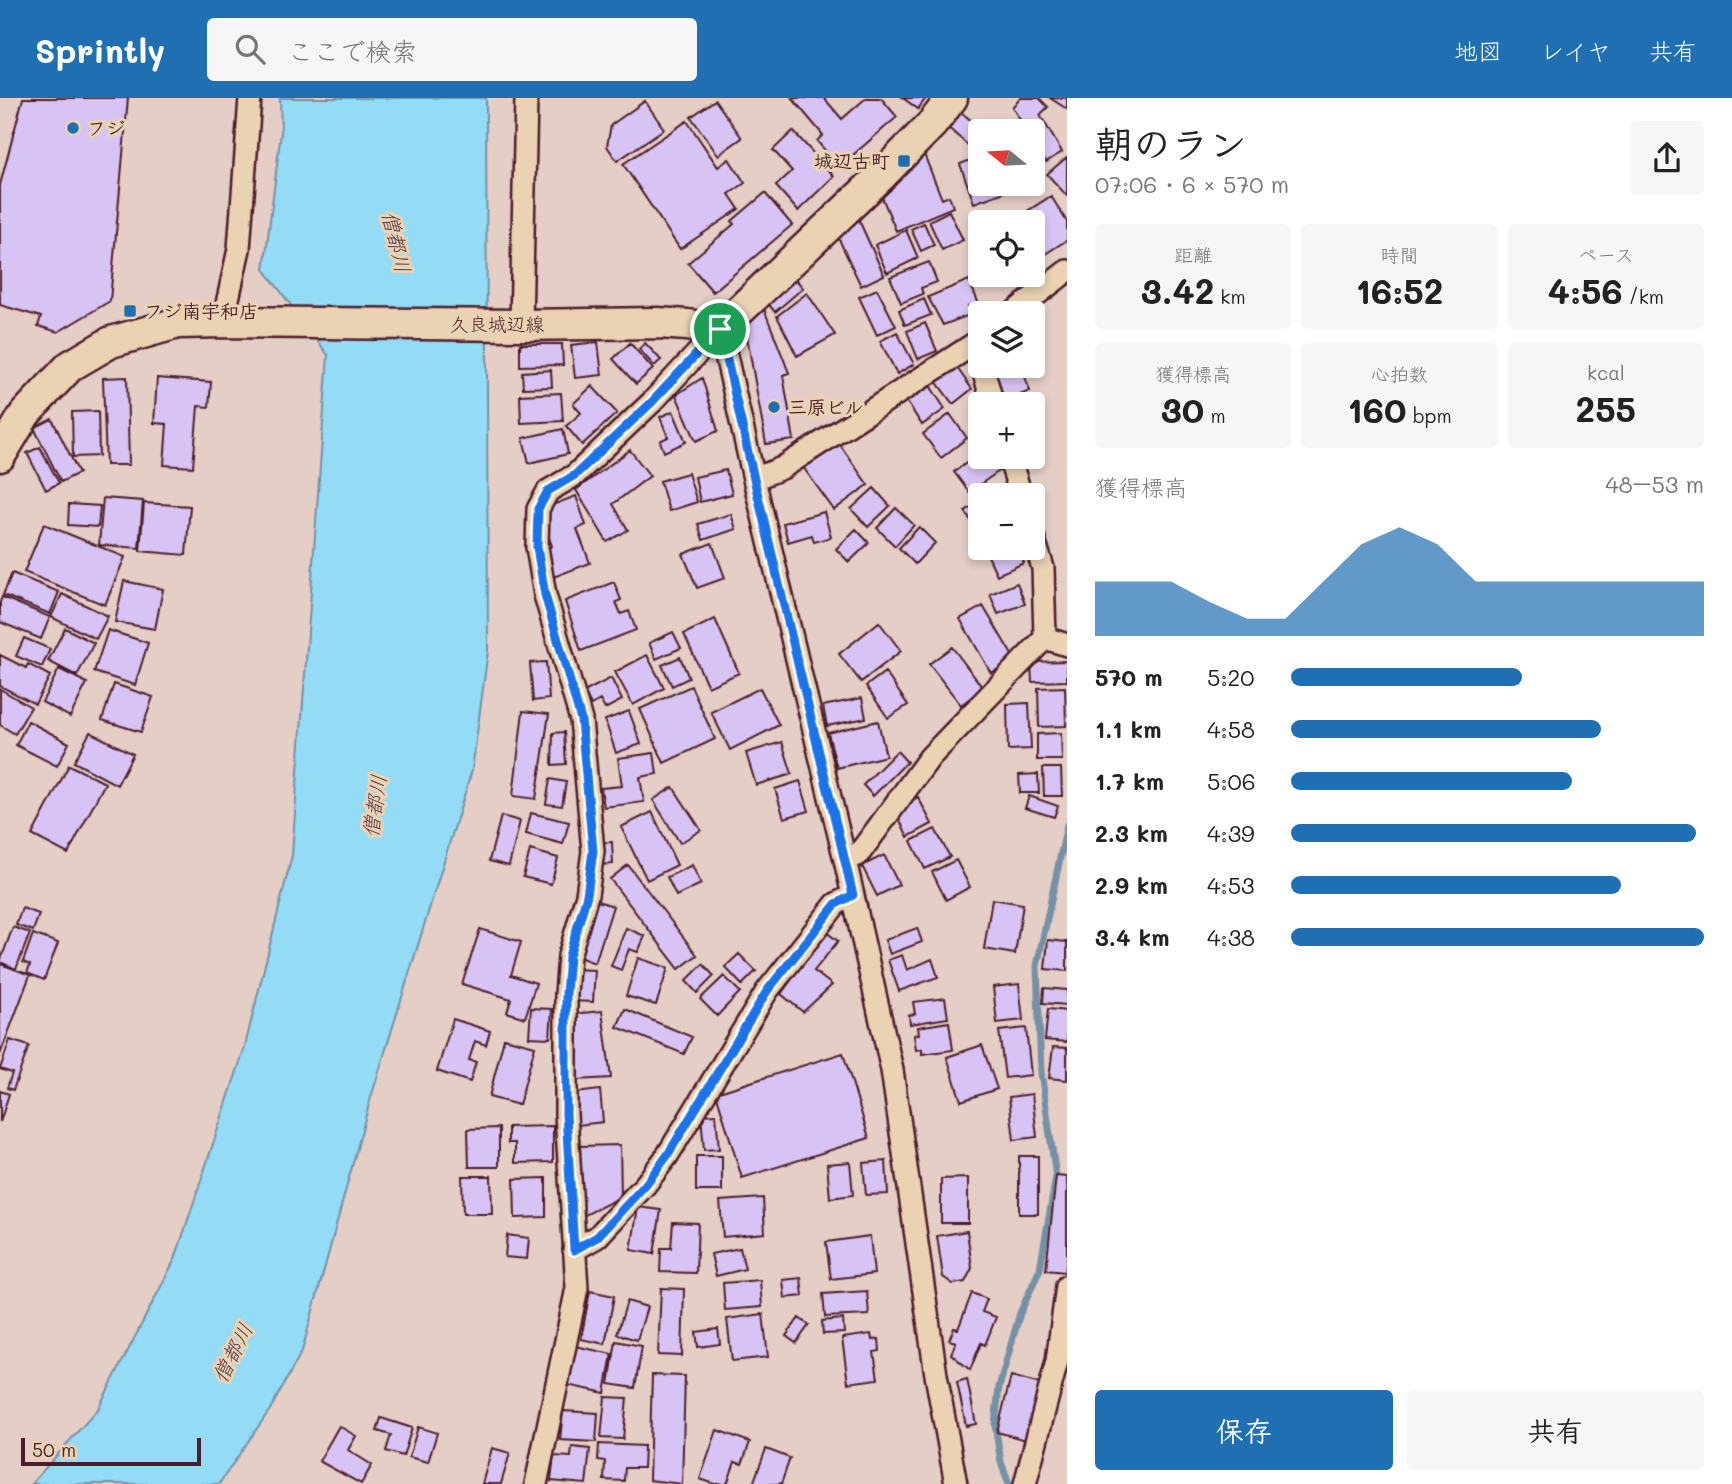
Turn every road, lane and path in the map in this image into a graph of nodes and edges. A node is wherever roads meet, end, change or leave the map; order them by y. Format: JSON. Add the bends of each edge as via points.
{"nodes":[{"id":1,"x":250,"y":98,"type":"edge"},
{"id":2,"x":526,"y":98,"type":"edge"},
{"id":3,"x":952,"y":98,"type":"edge"},
{"id":4,"x":1067,"y":271,"type":"edge"},
{"id":5,"x":1028,"y":301,"type":"edge"},
{"id":6,"x":233,"y":322,"type":"junction"},
{"id":7,"x":513,"y":324,"type":"junction"},
{"id":8,"x":720,"y":329,"type":"junction"},
{"id":9,"x":968,"y":354,"type":"edge"},
{"id":10,"x":0,"y":456,"type":"edge"},
{"id":11,"x":754,"y":479,"type":"junction"},
{"id":12,"x":1040,"y":560,"type":"edge"},
{"id":13,"x":1045,"y":638,"type":"junction"},
{"id":14,"x":1067,"y":645,"type":"edge"},
{"id":15,"x":845,"y":860,"type":"junction"},
{"id":16,"x":853,"y":895,"type":"junction"},
{"id":17,"x":574,"y":1250,"type":"junction"},
{"id":18,"x":1067,"y":1286,"type":"edge"},
{"id":19,"x":536,"y":1484,"type":"edge"},
{"id":20,"x":956,"y":1484,"type":"edge"},
{"id":21,"x":1025,"y":1484,"type":"edge"}],
"edges":[{"from":1,"to":6,"type":"street"},
{"from":2,"to":7,"type":"street"},
{"from":3,"to":8,"type":"main road","via":[[880,177]]},
{"from":4,"to":5,"type":"street"},
{"from":6,"to":7,"type":"main road","name":"久良城辺線"},
{"from":6,"to":10,"type":"main road","name":"久良城辺線","via":[[178,323],[111,342],[70,366],[25,414]]},
{"from":7,"to":8,"type":"main road","name":"久良城辺線","via":[[658,323]]},
{"from":8,"to":11,"type":"street"},
{"from":8,"to":17,"type":"street","via":[[575,475],[548,491],[538,509],[537,547],[545,595],[581,720],[593,851],[587,895],[569,956],[566,994],[566,1114]]},
{"from":9,"to":11,"type":"street","via":[[782,468]]},
{"from":11,"to":15,"type":"street"},
{"from":12,"to":13,"type":"street"},
{"from":13,"to":14,"type":"street"},
{"from":13,"to":15,"type":"street","via":[[930,757],[858,855]]},
{"from":15,"to":16,"type":"street"},
{"from":16,"to":17,"type":"street","via":[[836,904],[767,991],[645,1185],[597,1237]]},
{"from":16,"to":20,"type":"street","via":[[892,1070]]},
{"from":17,"to":19,"type":"street","via":[[577,1288]]},
{"from":18,"to":21,"type":"street","via":[[1057,1361]]}]}
